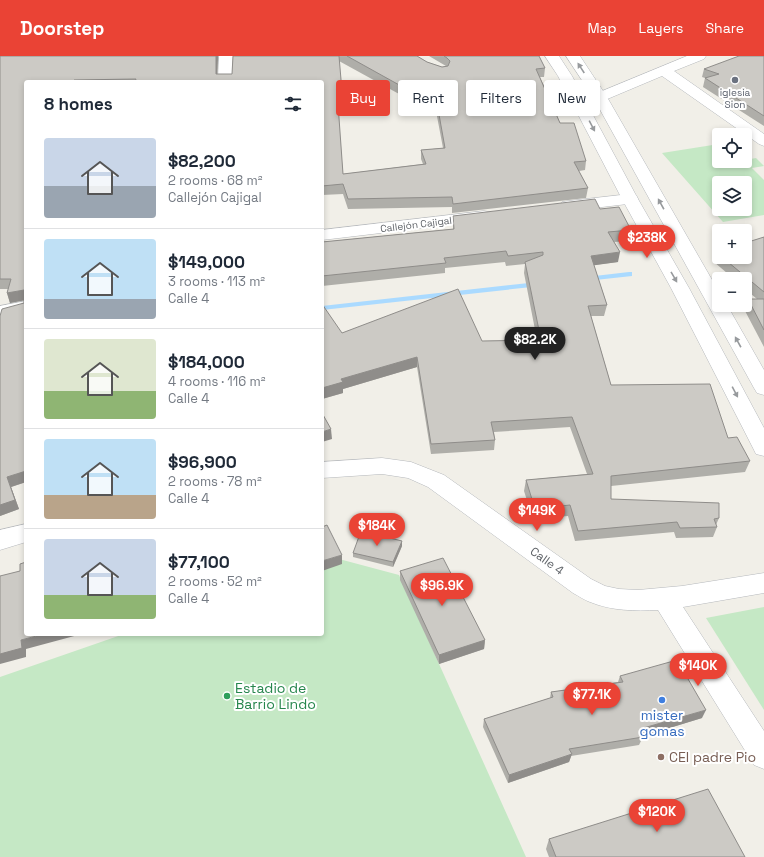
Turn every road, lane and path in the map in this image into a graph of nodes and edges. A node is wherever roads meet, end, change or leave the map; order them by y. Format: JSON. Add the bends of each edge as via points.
{"nodes":[{"id":1,"x":226,"y":56,"type":"edge"},
{"id":2,"x":552,"y":56,"type":"edge"},
{"id":3,"x":573,"y":56,"type":"edge"},
{"id":4,"x":699,"y":56,"type":"edge"},
{"id":5,"x":664,"y":71,"type":"junction"},
{"id":6,"x":225,"y":80,"type":"edge"},
{"id":7,"x":589,"y":80,"type":"edge"},
{"id":8,"x":600,"y":97,"type":"joint"},
{"id":9,"x":764,"y":141,"type":"edge"},
{"id":10,"x":630,"y":199,"type":"junction"},
{"id":11,"x":551,"y":208,"type":"edge"},
{"id":12,"x":504,"y":214,"type":"edge"},
{"id":13,"x":324,"y":234,"type":"edge"},
{"id":14,"x":24,"y":307,"type":"edge"},
{"id":15,"x":0,"y":312,"type":"edge"},
{"id":16,"x":764,"y":388,"type":"edge"},
{"id":17,"x":764,"y":448,"type":"edge"},
{"id":18,"x":324,"y":470,"type":"edge"},
{"id":19,"x":24,"y":534,"type":"edge"},
{"id":20,"x":0,"y":540,"type":"edge"},
{"id":21,"x":764,"y":582,"type":"edge"},
{"id":22,"x":664,"y":598,"type":"junction"},
{"id":23,"x":764,"y":756,"type":"edge"}],
"edges":[{"from":1,"to":6,"type":"street"},
{"from":2,"to":10,"type":"street","one_way":true,"via":[[566,76]]},
{"from":7,"to":3,"type":"street","one_way":true},
{"from":4,"to":5,"type":"street"},
{"from":5,"to":8,"type":"street"},
{"from":5,"to":9,"type":"street"},
{"from":16,"to":8,"type":"street","one_way":true},
{"from":10,"to":11,"type":"street"},
{"from":10,"to":17,"type":"street","one_way":true},
{"from":12,"to":13,"type":"street","name":"Callejón Cajigal"},
{"from":14,"to":15,"type":"street"},
{"from":18,"to":22,"type":"street","name":"Calle 4","via":[[382,466],[411,470],[436,481],[582,586],[601,596],[626,600]]},
{"from":19,"to":20,"type":"street"},
{"from":21,"to":22,"type":"street","name":"Calle 4"},
{"from":22,"to":23,"type":"street"}]}
